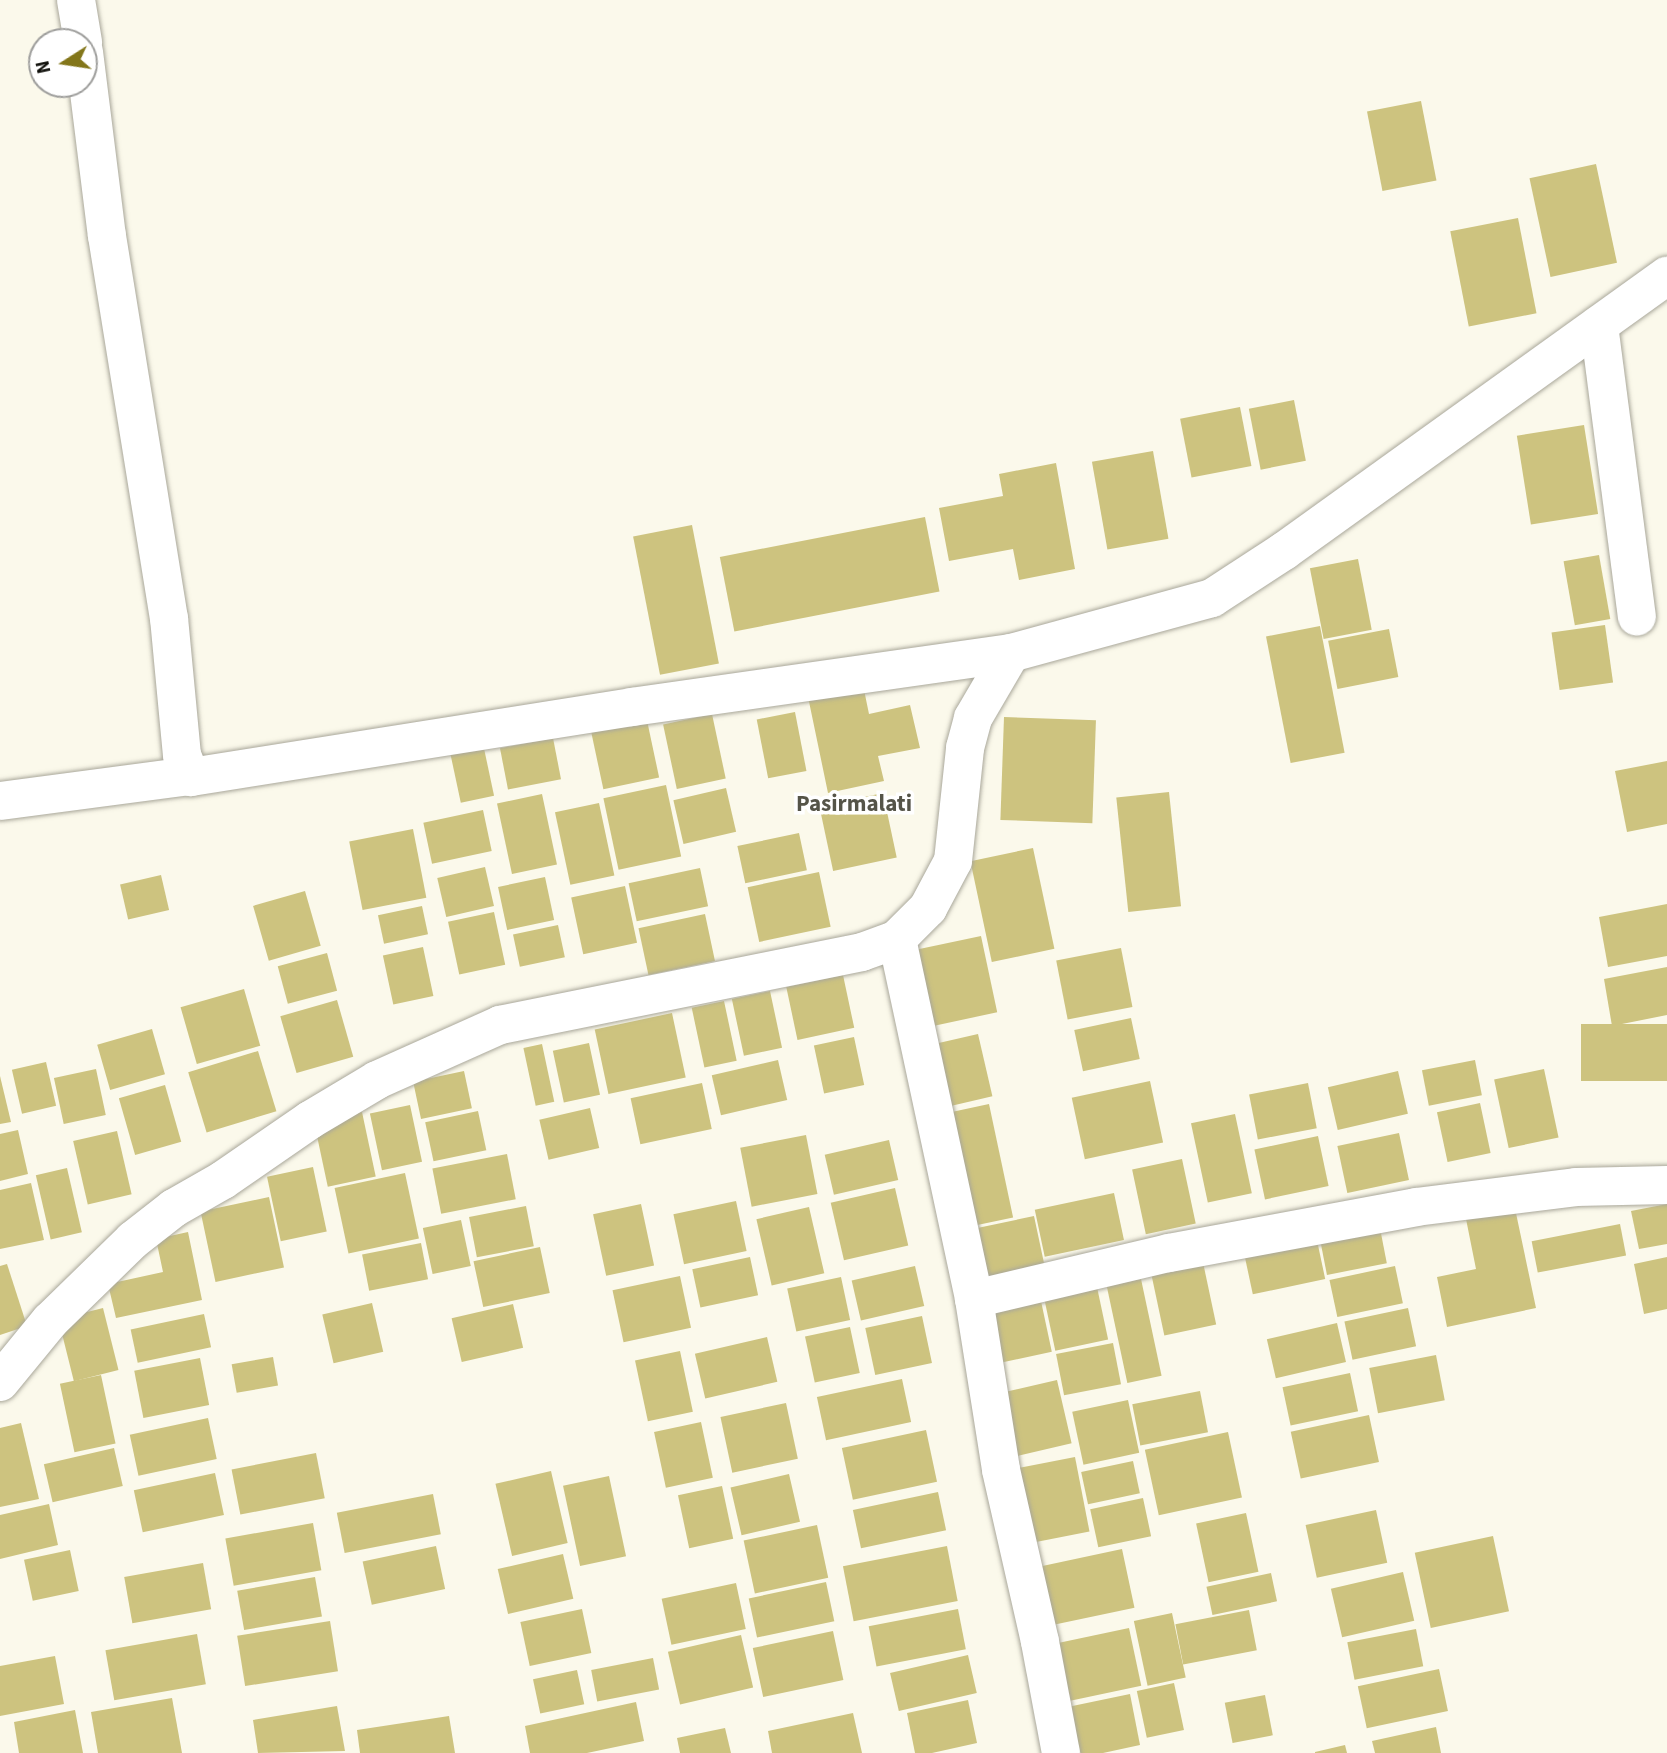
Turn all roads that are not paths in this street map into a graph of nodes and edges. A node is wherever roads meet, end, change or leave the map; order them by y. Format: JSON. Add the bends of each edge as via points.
{"nodes":[{"id":1,"x":76,"y":0,"type":"edge"},
{"id":2,"x":80,"y":28,"type":"edge"},
{"id":3,"x":90,"y":98,"type":"edge"},
{"id":4,"x":1667,"y":276,"type":"edge"},
{"id":5,"x":1599,"y":325,"type":"junction"},
{"id":6,"x":1637,"y":617,"type":"dead end"},
{"id":7,"x":1011,"y":653,"type":"junction"},
{"id":8,"x":190,"y":776,"type":"junction"},
{"id":9,"x":0,"y":801,"type":"edge"},
{"id":10,"x":897,"y":939,"type":"junction"},
{"id":11,"x":1667,"y":1185,"type":"edge"},
{"id":12,"x":974,"y":1299,"type":"junction"},
{"id":13,"x":0,"y":1382,"type":"edge"},
{"id":14,"x":1061,"y":1753,"type":"edge"}],
"edges":[{"from":1,"to":2,"type":"street"},
{"from":3,"to":8,"type":"street","via":[[107,236],[169,618],[182,755]]},
{"from":4,"to":5,"type":"street"},
{"from":5,"to":6,"type":"street"},
{"from":5,"to":7,"type":"street","via":[[1212,598]]},
{"from":7,"to":8,"type":"street","via":[[632,706]]},
{"from":7,"to":10,"type":"street","via":[[973,718],[965,748],[953,861],[928,908]]},
{"from":8,"to":9,"type":"street"},
{"from":10,"to":12,"type":"street"},
{"from":10,"to":13,"type":"street","via":[[862,952],[500,1026],[377,1080],[174,1208],[133,1240],[50,1321]]},
{"from":11,"to":12,"type":"street","via":[[1576,1187],[1416,1207],[1169,1254]]},
{"from":12,"to":14,"type":"street","via":[[1001,1469]]}]}
